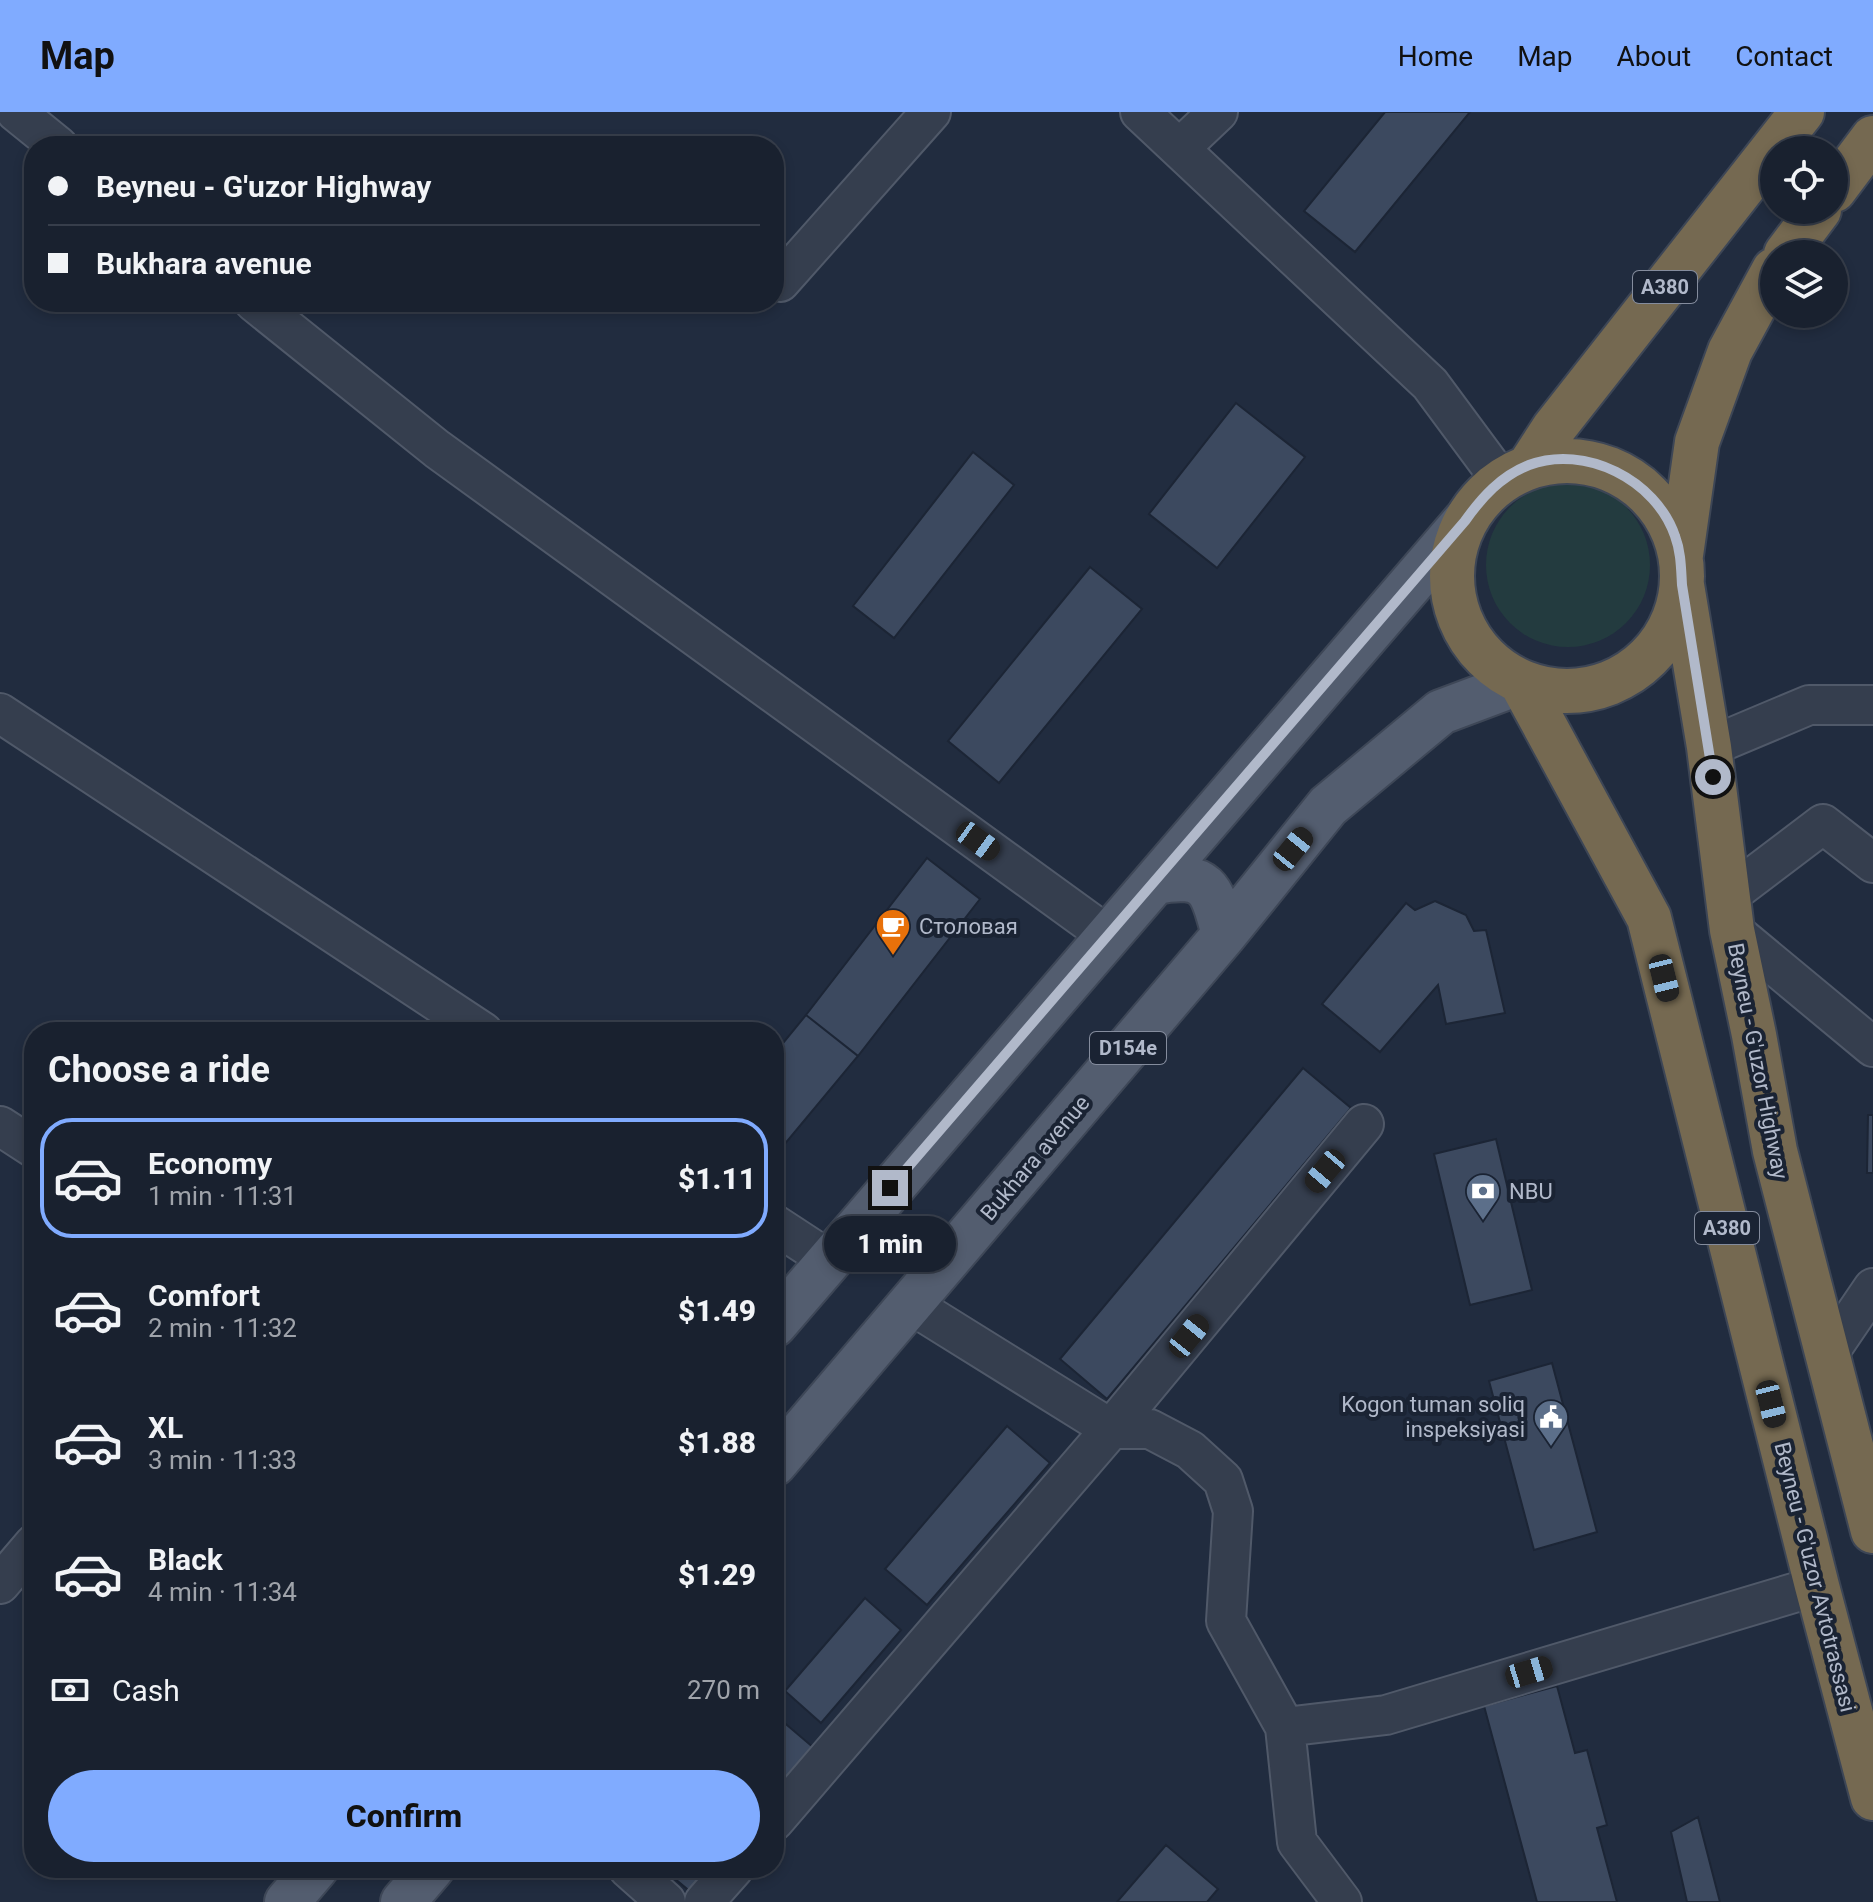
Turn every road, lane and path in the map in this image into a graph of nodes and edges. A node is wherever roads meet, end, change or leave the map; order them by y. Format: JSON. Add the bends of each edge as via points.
{"nodes":[{"id":1,"x":16,"y":112,"type":"edge"},
{"id":2,"x":931,"y":112,"type":"edge"},
{"id":3,"x":1140,"y":112,"type":"edge"},
{"id":4,"x":1218,"y":112,"type":"edge"},
{"id":5,"x":1802,"y":112,"type":"edge"},
{"id":6,"x":46,"y":136,"type":"edge"},
{"id":7,"x":1873,"y":138,"type":"edge"},
{"id":8,"x":1180,"y":148,"type":"junction"},
{"id":9,"x":1848,"y":171,"type":"edge"},
{"id":10,"x":784,"y":277,"type":"edge"},
{"id":11,"x":1760,"y":296,"type":"edge"},
{"id":12,"x":266,"y":312,"type":"edge"},
{"id":13,"x":1515,"y":472,"type":"junction"},
{"id":14,"x":1465,"y":521,"type":"junction"},
{"id":15,"x":1681,"y":571,"type":"junction"},
{"id":16,"x":1521,"y":682,"type":"junction"},
{"id":17,"x":1873,"y":705,"type":"edge"},
{"id":18,"x":0,"y":713,"type":"edge"},
{"id":19,"x":1709,"y":747,"type":"junction"},
{"id":20,"x":1873,"y":863,"type":"edge"},
{"id":21,"x":1155,"y":882,"type":"junction"},
{"id":22,"x":1730,"y":913,"type":"junction"},
{"id":23,"x":1107,"y":935,"type":"junction"},
{"id":24,"x":1224,"y":935,"type":"junction"},
{"id":25,"x":468,"y":1022,"type":"edge"},
{"id":26,"x":1873,"y":1047,"type":"edge"},
{"id":27,"x":1364,"y":1124,"type":"dead end"},
{"id":28,"x":0,"y":1126,"type":"edge"},
{"id":29,"x":24,"y":1142,"type":"edge"},
{"id":30,"x":784,"y":1231,"type":"edge"},
{"id":31,"x":829,"y":1260,"type":"junction"},
{"id":32,"x":1873,"y":1288,"type":"edge"},
{"id":33,"x":910,"y":1304,"type":"junction"},
{"id":34,"x":784,"y":1313,"type":"edge"},
{"id":35,"x":1826,"y":1357,"type":"junction"},
{"id":36,"x":1111,"y":1429,"type":"junction"},
{"id":37,"x":784,"y":1452,"type":"edge"},
{"id":38,"x":1873,"y":1531,"type":"edge"},
{"id":39,"x":24,"y":1556,"type":"edge"},
{"id":40,"x":0,"y":1584,"type":"edge"},
{"id":41,"x":1817,"y":1586,"type":"junction"},
{"id":42,"x":1285,"y":1727,"type":"junction"},
{"id":43,"x":1873,"y":1798,"type":"edge"},
{"id":44,"x":784,"y":1809,"type":"edge"},
{"id":45,"x":307,"y":1878,"type":"edge"},
{"id":46,"x":423,"y":1878,"type":"edge"},
{"id":47,"x":639,"y":1878,"type":"edge"},
{"id":48,"x":725,"y":1878,"type":"edge"},
{"id":49,"x":287,"y":1902,"type":"edge"},
{"id":50,"x":403,"y":1902,"type":"edge"},
{"id":51,"x":666,"y":1902,"type":"edge"},
{"id":52,"x":704,"y":1902,"type":"edge"},
{"id":53,"x":1342,"y":1902,"type":"edge"}],
"edges":[{"from":1,"to":6,"type":"street"},
{"from":2,"to":10,"type":"street"},
{"from":3,"to":8,"type":"street"},
{"from":4,"to":8,"type":"street"},
{"from":5,"to":13,"type":"highway","number":"A380"},
{"from":7,"to":9,"type":"highway"},
{"from":8,"to":13,"type":"street","via":[[1430,384]]},
{"from":11,"to":15,"type":"highway","name":"Beyneu - G'uzor Highway","number":"A380","via":[[1730,351],[1697,442]]},
{"from":12,"to":23,"type":"street","via":[[437,449]]},
{"from":13,"to":14,"type":"highway","name":"Beyneu - G'uzor Highway","number":"A380","via":[[1481,498]]},
{"from":13,"to":15,"type":"highway","name":"Beyneu - G'uzor Highway","number":"A380","via":[[1552,461],[1580,460],[1622,474],[1665,514],[1675,534]]},
{"from":14,"to":16,"type":"highway","name":"Beyneu - G'uzor Highway","number":"A380","via":[[1451,574],[1462,627],[1497,669]]},
{"from":14,"to":21,"type":"main road"},
{"from":15,"to":16,"type":"highway","name":"Beyneu - G'uzor Highway","number":"A380","via":[[1677,612],[1665,636],[1626,675],[1575,692]]},
{"from":15,"to":19,"type":"highway","name":"Beyneu - G'uzor Highway","number":"A380"},
{"from":16,"to":24,"type":"main road","name":"Bukhara avenue","number":"D154e","via":[[1441,712],[1328,806]]},
{"from":16,"to":41,"type":"highway","name":"Beyneu - G'uzor Avtotrassasi","number":"A380","via":[[1649,918]]},
{"from":17,"to":19,"type":"street","via":[[1809,705]]},
{"from":18,"to":25,"type":"street"},
{"from":19,"to":22,"type":"highway","name":"Beyneu - G'uzor Highway","number":"A380"},
{"from":20,"to":22,"type":"street","via":[[1823,824]]},
{"from":21,"to":23,"type":"main road"},
{"from":21,"to":24,"type":"main road","via":[[1187,879],[1207,888]]},
{"from":22,"to":26,"type":"street"},
{"from":22,"to":35,"type":"highway","name":"Beyneu - G'uzor Highway","number":"A380","via":[[1775,1151]]},
{"from":23,"to":31,"type":"main road"},
{"from":24,"to":33,"type":"main road","name":"Bukhara avenue","number":"D154e"},
{"from":27,"to":36,"type":"street"},
{"from":28,"to":29,"type":"street"},
{"from":30,"to":31,"type":"street"},
{"from":31,"to":34,"type":"main road"},
{"from":32,"to":35,"type":"street"},
{"from":33,"to":36,"type":"street"},
{"from":33,"to":37,"type":"main road","name":"Bukhara avenue","number":"D154e"},
{"from":35,"to":38,"type":"highway","name":"Beyneu - G'uzor Highway","number":"A380"},
{"from":36,"to":42,"type":"street","via":[[1150,1429],[1190,1450],[1223,1480],[1233,1511],[1226,1621]]},
{"from":36,"to":44,"type":"street"},
{"from":39,"to":40,"type":"street"},
{"from":41,"to":42,"type":"street","via":[[1386,1715]]},
{"from":41,"to":43,"type":"highway","name":"Beyneu - G'uzor Avtotrassasi","number":"A380"},
{"from":42,"to":53,"type":"street","via":[[1297,1842]]},
{"from":45,"to":49,"type":"main road"},
{"from":46,"to":50,"type":"main road"},
{"from":47,"to":51,"type":"street"},
{"from":48,"to":52,"type":"street"}]}
